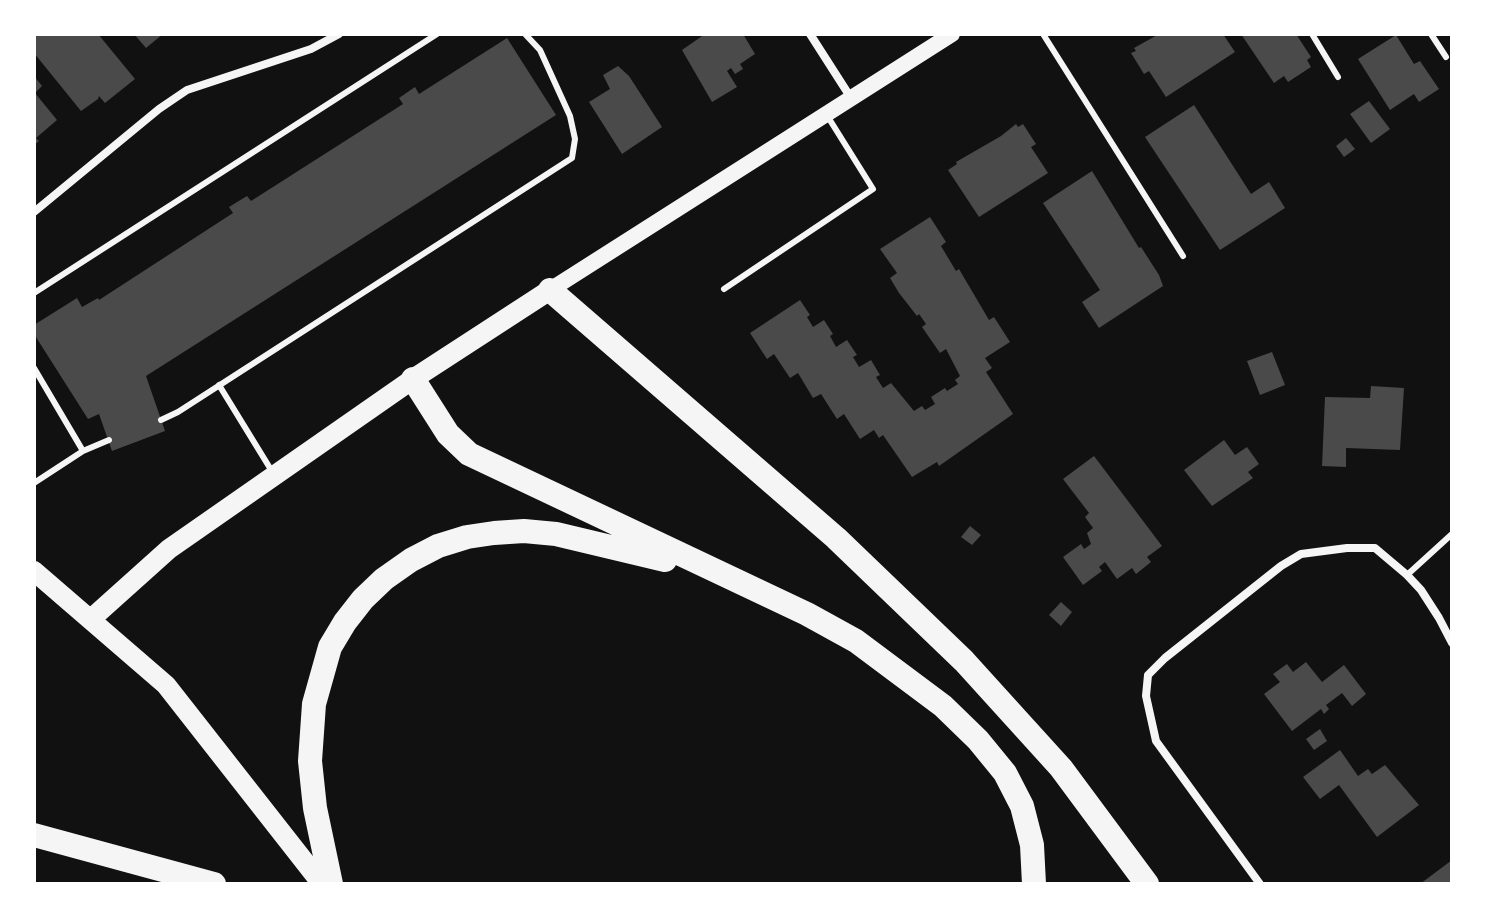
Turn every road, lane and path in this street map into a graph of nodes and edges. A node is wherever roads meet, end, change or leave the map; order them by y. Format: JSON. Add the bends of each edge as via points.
{"nodes":[{"id":1,"x":339,"y":34,"type":"edge"},
{"id":2,"x":437,"y":34,"type":"edge"},
{"id":3,"x":525,"y":34,"type":"edge"},
{"id":4,"x":810,"y":34,"type":"edge"},
{"id":5,"x":952,"y":34,"type":"edge"},
{"id":6,"x":1043,"y":34,"type":"edge"},
{"id":7,"x":1312,"y":34,"type":"edge"},
{"id":8,"x":1431,"y":34,"type":"edge"},
{"id":9,"x":1446,"y":57,"type":"dead end"},
{"id":10,"x":1338,"y":77,"type":"dead end"},
{"id":11,"x":851,"y":98,"type":"junction"},
{"id":12,"x":827,"y":114,"type":"junction"},
{"id":13,"x":34,"y":212,"type":"edge"},
{"id":14,"x":1183,"y":256,"type":"dead end"},
{"id":15,"x":724,"y":289,"type":"dead end"},
{"id":16,"x":550,"y":290,"type":"junction"},
{"id":17,"x":34,"y":293,"type":"edge"},
{"id":18,"x":34,"y":368,"type":"edge"},
{"id":19,"x":413,"y":379,"type":"junction"},
{"id":20,"x":219,"y":385,"type":"junction"},
{"id":21,"x":161,"y":420,"type":"dead end"},
{"id":22,"x":109,"y":440,"type":"dead end"},
{"id":23,"x":83,"y":451,"type":"junction"},
{"id":24,"x":274,"y":476,"type":"junction"},
{"id":25,"x":34,"y":483,"type":"edge"},
{"id":26,"x":1452,"y":534,"type":"edge"},
{"id":27,"x":34,"y":571,"type":"edge"},
{"id":28,"x":1407,"y":575,"type":"junction"},
{"id":29,"x":751,"y":587,"type":"junction"},
{"id":30,"x":91,"y":619,"type":"junction"},
{"id":31,"x":1451,"y":637,"type":"edge"},
{"id":32,"x":34,"y":835,"type":"edge"},
{"id":33,"x":34,"y":845,"type":"edge"},
{"id":34,"x":158,"y":884,"type":"edge"},
{"id":35,"x":214,"y":884,"type":"edge"},
{"id":36,"x":322,"y":884,"type":"edge"},
{"id":37,"x":331,"y":884,"type":"edge"},
{"id":38,"x":1034,"y":884,"type":"edge"},
{"id":39,"x":1147,"y":884,"type":"edge"},
{"id":40,"x":1260,"y":884,"type":"edge"}],
"edges":[{"from":1,"to":13,"type":"street","via":[[311,49],[187,90]]},
{"from":2,"to":17,"type":"lane"},
{"from":3,"to":20,"type":"lane","via":[[540,50],[570,116],[572,158]]},
{"from":4,"to":11,"type":"street"},
{"from":5,"to":11,"type":"main road"},
{"from":6,"to":14,"type":"lane"},
{"from":7,"to":10,"type":"lane"},
{"from":8,"to":9,"type":"lane"},
{"from":11,"to":12,"type":"main road"},
{"from":12,"to":15,"type":"lane","via":[[873,189]]},
{"from":12,"to":16,"type":"main road"},
{"from":16,"to":19,"type":"main road"},
{"from":16,"to":39,"type":"highway","via":[[836,538],[934,631],[1061,768]]},
{"from":18,"to":23,"type":"lane"},
{"from":19,"to":24,"type":"main road"},
{"from":19,"to":29,"type":"highway","via":[[448,434],[469,454]]},
{"from":20,"to":21,"type":"lane"},
{"from":20,"to":24,"type":"lane"},
{"from":22,"to":23,"type":"lane"},
{"from":23,"to":25,"type":"lane"},
{"from":24,"to":30,"type":"main road","via":[[169,549]]},
{"from":26,"to":28,"type":"lane"},
{"from":27,"to":30,"type":"main road"},
{"from":28,"to":31,"type":"street"},
{"from":28,"to":40,"type":"street","via":[[1375,548],[1301,554],[1148,675],[1146,696],[1156,741]]},
{"from":29,"to":37,"type":"highway","via":[[590,540],[524,531],[438,546],[393,572],[363,599],[330,647],[314,704],[310,761]]},
{"from":29,"to":38,"type":"highway","via":[[856,641],[933,697],[978,740],[1005,773],[1022,806]]},
{"from":30,"to":36,"type":"main road","via":[[166,685]]},
{"from":32,"to":35,"type":"highway"},
{"from":33,"to":34,"type":"highway"}]}
